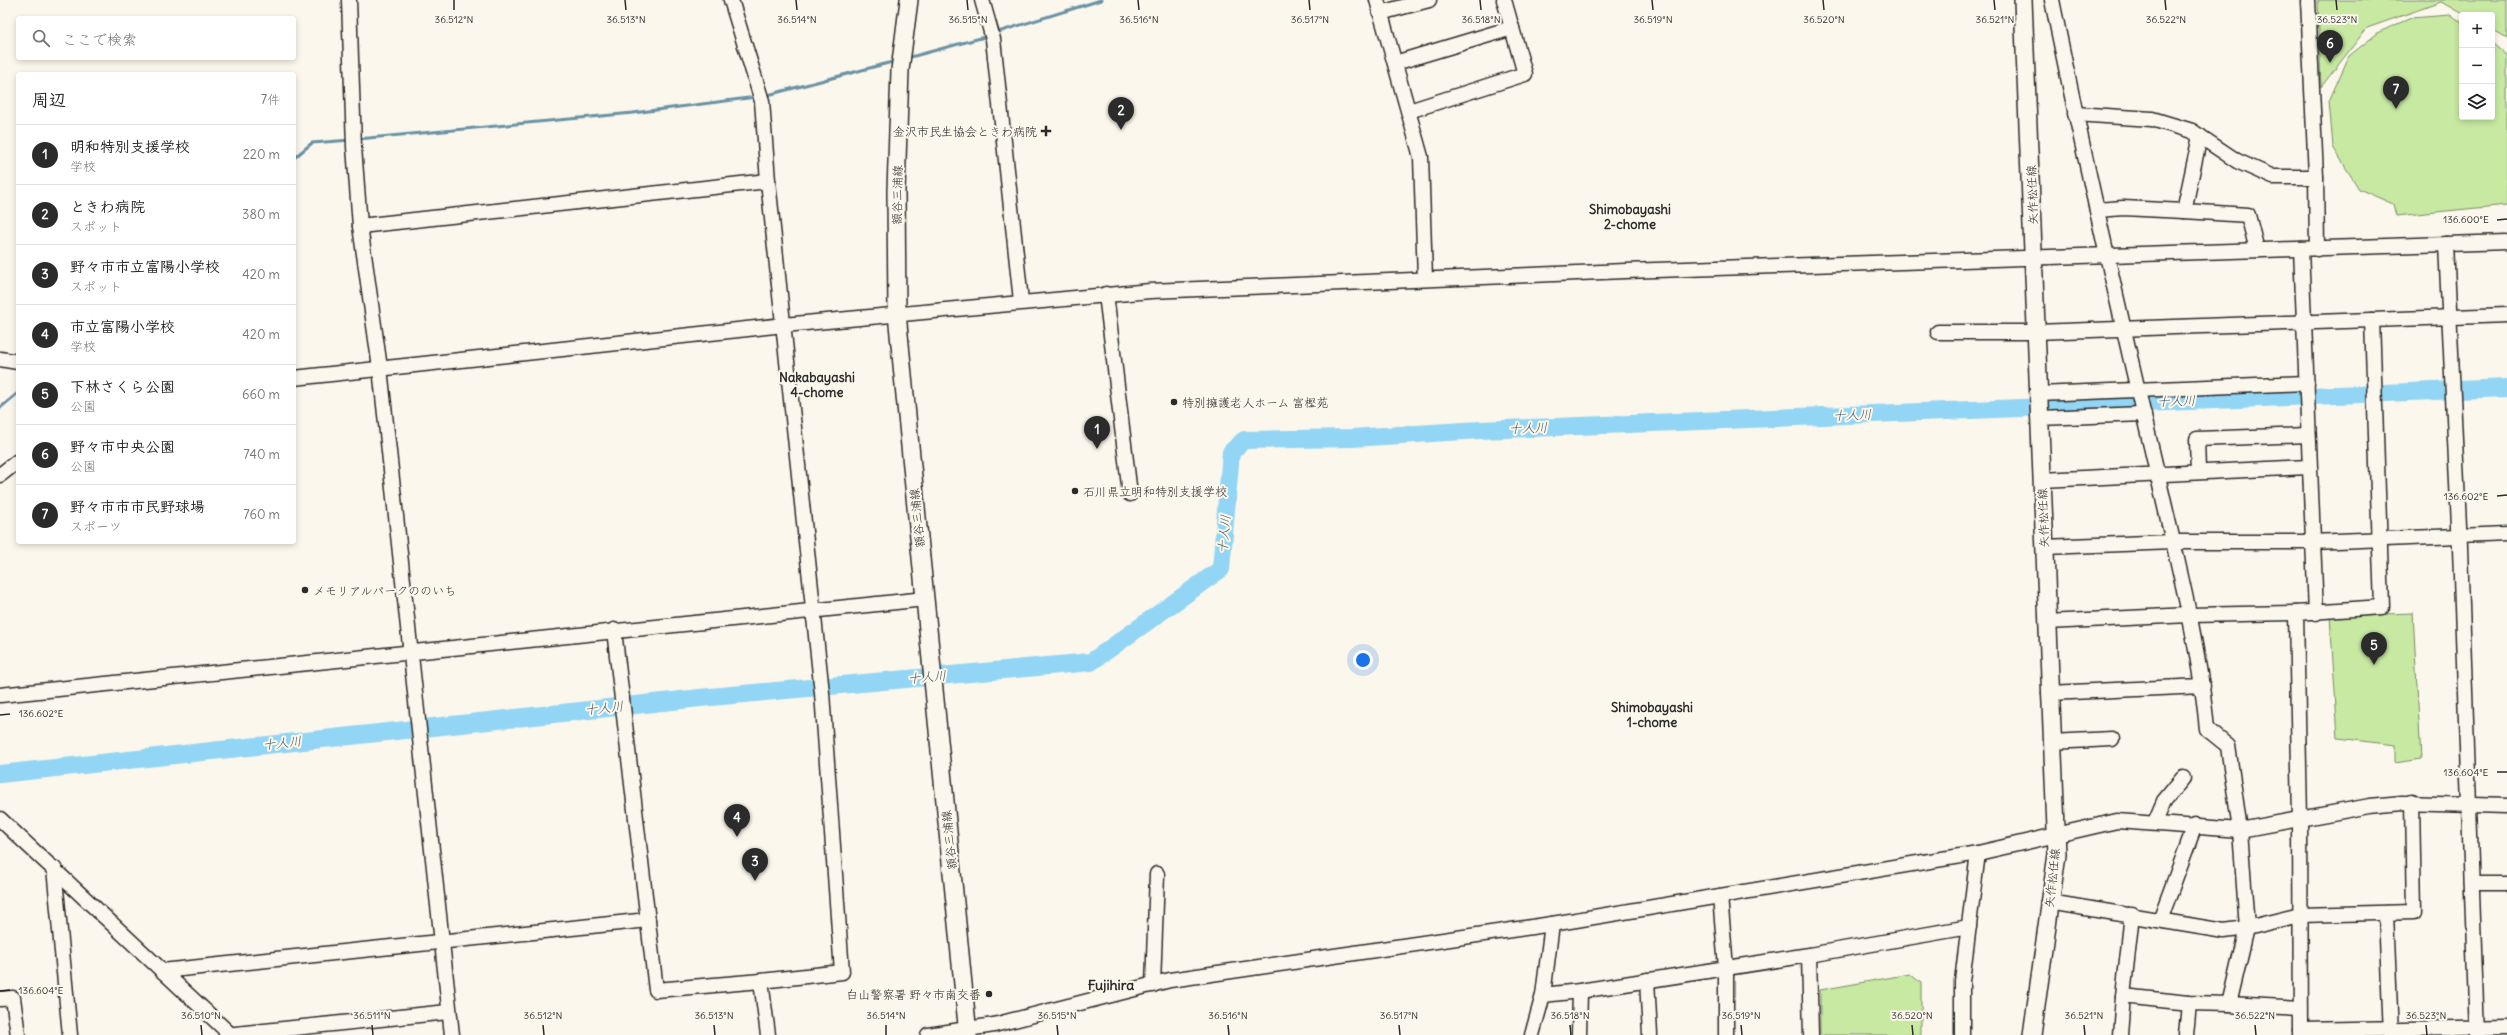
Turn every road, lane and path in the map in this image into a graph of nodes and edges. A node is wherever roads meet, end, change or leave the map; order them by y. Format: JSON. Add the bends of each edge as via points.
{"nodes":[{"id":1,"x":349,"y":0,"type":"edge"},
{"id":2,"x":731,"y":0,"type":"edge"},
{"id":3,"x":909,"y":0,"type":"edge"},
{"id":4,"x":982,"y":0,"type":"edge"},
{"id":5,"x":1429,"y":0,"type":"edge"},
{"id":6,"x":1504,"y":0,"type":"edge"},
{"id":7,"x":2023,"y":0,"type":"edge"},
{"id":8,"x":2052,"y":0,"type":"edge"},
{"id":9,"x":2308,"y":0,"type":"edge"},
{"id":10,"x":1379,"y":7,"type":"edge"},
{"id":11,"x":1512,"y":28,"type":"junction"},
{"id":12,"x":1395,"y":63,"type":"junction"},
{"id":13,"x":1409,"y":111,"type":"junction"},
{"id":14,"x":2075,"y":114,"type":"junction"},
{"id":15,"x":2200,"y":136,"type":"junction"},
{"id":16,"x":2316,"y":177,"type":"junction"},
{"id":17,"x":768,"y":181,"type":"junction"},
{"id":18,"x":2097,"y":210,"type":"junction"},
{"id":19,"x":2184,"y":211,"type":"junction"},
{"id":20,"x":360,"y":226,"type":"junction"},
{"id":21,"x":2507,"y":242,"type":"edge"},
{"id":22,"x":2446,"y":244,"type":"junction"},
{"id":23,"x":2301,"y":249,"type":"junction"},
{"id":24,"x":2318,"y":249,"type":"junction"},
{"id":25,"x":2257,"y":250,"type":"junction"},
{"id":26,"x":2107,"y":254,"type":"junction"},
{"id":27,"x":2034,"y":258,"type":"junction"},
{"id":28,"x":1425,"y":279,"type":"junction"},
{"id":29,"x":1106,"y":294,"type":"junction"},
{"id":30,"x":1021,"y":301,"type":"junction"},
{"id":31,"x":897,"y":314,"type":"junction"},
{"id":32,"x":2507,"y":315,"type":"edge"},
{"id":33,"x":2450,"y":318,"type":"junction"},
{"id":34,"x":2372,"y":320,"type":"junction"},
{"id":35,"x":2303,"y":321,"type":"junction"},
{"id":36,"x":784,"y":325,"type":"junction"},
{"id":37,"x":2124,"y":328,"type":"junction"},
{"id":38,"x":1938,"y":332,"type":"dead end"},
{"id":39,"x":2036,"y":332,"type":"junction"},
{"id":40,"x":0,"y":359,"type":"edge"},
{"id":41,"x":16,"y":362,"type":"edge"},
{"id":42,"x":380,"y":368,"type":"junction"},
{"id":43,"x":296,"y":378,"type":"edge"},
{"id":44,"x":2307,"y":392,"type":"junction"},
{"id":45,"x":2141,"y":403,"type":"junction"},
{"id":46,"x":2039,"y":406,"type":"junction"},
{"id":47,"x":2308,"y":435,"type":"junction"},
{"id":48,"x":16,"y":463,"type":"edge"},
{"id":49,"x":2308,"y":467,"type":"junction"},
{"id":50,"x":2198,"y":471,"type":"junction"},
{"id":51,"x":2157,"y":473,"type":"junction"},
{"id":52,"x":0,"y":476,"type":"edge"},
{"id":53,"x":2042,"y":480,"type":"junction"},
{"id":54,"x":1130,"y":494,"type":"dead end"},
{"id":55,"x":2507,"y":534,"type":"edge"},
{"id":56,"x":2459,"y":535,"type":"junction"},
{"id":57,"x":2381,"y":539,"type":"junction"},
{"id":58,"x":2174,"y":542,"type":"junction"},
{"id":59,"x":2312,"y":542,"type":"junction"},
{"id":60,"x":2044,"y":547,"type":"junction"},
{"id":61,"x":925,"y":599,"type":"junction"},
{"id":62,"x":814,"y":609,"type":"junction"},
{"id":63,"x":2296,"y":613,"type":"junction"},
{"id":64,"x":2316,"y":613,"type":"junction"},
{"id":65,"x":2189,"y":615,"type":"junction"},
{"id":66,"x":2047,"y":622,"type":"junction"},
{"id":67,"x":614,"y":630,"type":"junction"},
{"id":68,"x":409,"y":652,"type":"junction"},
{"id":69,"x":2203,"y":686,"type":"junction"},
{"id":70,"x":2049,"y":693,"type":"junction"},
{"id":71,"x":0,"y":695,"type":"edge"},
{"id":72,"x":2112,"y":739,"type":"dead end"},
{"id":73,"x":2051,"y":742,"type":"junction"},
{"id":74,"x":2183,"y":778,"type":"dead end"},
{"id":75,"x":2412,"y":802,"type":"junction"},
{"id":76,"x":2468,"y":804,"type":"junction"},
{"id":77,"x":2507,"y":806,"type":"edge"},
{"id":78,"x":0,"y":819,"type":"edge"},
{"id":79,"x":2300,"y":820,"type":"junction"},
{"id":80,"x":2154,"y":822,"type":"junction"},
{"id":81,"x":2195,"y":826,"type":"junction"},
{"id":82,"x":2240,"y":830,"type":"junction"},
{"id":83,"x":2056,"y":835,"type":"junction"},
{"id":84,"x":1978,"y":853,"type":"junction"},
{"id":85,"x":54,"y":868,"type":"junction"},
{"id":86,"x":1157,"y":874,"type":"dead end"},
{"id":87,"x":2472,"y":883,"type":"junction"},
{"id":88,"x":2507,"y":883,"type":"edge"},
{"id":89,"x":1720,"y":896,"type":"junction"},
{"id":90,"x":2049,"y":902,"type":"junction"},
{"id":91,"x":2386,"y":913,"type":"junction"},
{"id":92,"x":2132,"y":914,"type":"junction"},
{"id":93,"x":2300,"y":915,"type":"junction"},
{"id":94,"x":648,"y":920,"type":"junction"},
{"id":95,"x":2160,"y":920,"type":"junction"},
{"id":96,"x":1552,"y":924,"type":"junction"},
{"id":97,"x":1969,"y":927,"type":"junction"},
{"id":98,"x":2247,"y":928,"type":"junction"},
{"id":99,"x":440,"y":942,"type":"junction"},
{"id":100,"x":1809,"y":955,"type":"junction"},
{"id":101,"x":1726,"y":968,"type":"junction"},
{"id":102,"x":162,"y":971,"type":"junction"},
{"id":103,"x":1647,"y":980,"type":"junction"},
{"id":104,"x":761,"y":981,"type":"junction"},
{"id":105,"x":1153,"y":984,"type":"junction"},
{"id":106,"x":1580,"y":991,"type":"junction"},
{"id":107,"x":1543,"y":995,"type":"junction"},
{"id":108,"x":2123,"y":996,"type":"junction"},
{"id":109,"x":0,"y":999,"type":"edge"},
{"id":110,"x":2188,"y":1003,"type":"junction"},
{"id":111,"x":2228,"y":1004,"type":"junction"},
{"id":112,"x":2300,"y":1008,"type":"junction"},
{"id":113,"x":448,"y":1012,"type":"junction"},
{"id":114,"x":2507,"y":1027,"type":"edge"},
{"id":115,"x":2477,"y":1031,"type":"edge"},
{"id":116,"x":968,"y":1032,"type":"edge"},
{"id":117,"x":2390,"y":1032,"type":"edge"},
{"id":118,"x":2301,"y":1033,"type":"edge"},
{"id":119,"x":18,"y":1035,"type":"edge"},
{"id":120,"x":70,"y":1035,"type":"edge"},
{"id":121,"x":226,"y":1035,"type":"edge"},
{"id":122,"x":231,"y":1035,"type":"edge"},
{"id":123,"x":452,"y":1035,"type":"edge"},
{"id":124,"x":768,"y":1035,"type":"edge"},
{"id":125,"x":928,"y":1035,"type":"edge"},
{"id":126,"x":1532,"y":1035,"type":"edge"},
{"id":127,"x":1579,"y":1035,"type":"edge"},
{"id":128,"x":1650,"y":1035,"type":"edge"},
{"id":129,"x":1726,"y":1035,"type":"edge"},
{"id":130,"x":1811,"y":1035,"type":"edge"},
{"id":131,"x":1962,"y":1035,"type":"edge"},
{"id":132,"x":2032,"y":1035,"type":"edge"},
{"id":133,"x":2120,"y":1035,"type":"edge"},
{"id":134,"x":2186,"y":1035,"type":"edge"}],
"edges":[{"from":1,"to":20,"type":"street","via":[[353,132]]},
{"from":2,"to":17,"type":"street","via":[[761,96]]},
{"from":3,"to":31,"type":"main road","name":"額谷三浦線","via":[[900,70],[896,191]]},
{"from":4,"to":30,"type":"street","via":[[992,34]]},
{"from":5,"to":10,"type":"street"},
{"from":6,"to":11,"type":"street"},
{"from":7,"to":27,"type":"main road","name":"矢作松任線"},
{"from":8,"to":14,"type":"street"},
{"from":9,"to":16,"type":"street"},
{"from":10,"to":12,"type":"street"},
{"from":11,"to":12,"type":"street"},
{"from":11,"to":13,"type":"street","via":[[1525,74]]},
{"from":12,"to":13,"type":"street"},
{"from":13,"to":28,"type":"street","via":[[1421,157]]},
{"from":14,"to":15,"type":"street","via":[[2152,119],[2192,131]]},
{"from":14,"to":18,"type":"street"},
{"from":15,"to":16,"type":"street","via":[[2237,162],[2273,177]]},
{"from":15,"to":19,"type":"street"},
{"from":16,"to":24,"type":"street"},
{"from":17,"to":20,"type":"street"},
{"from":17,"to":36,"type":"street"},
{"from":18,"to":19,"type":"street"},
{"from":18,"to":26,"type":"street"},
{"from":19,"to":25,"type":"street","via":[[2248,215]]},
{"from":20,"to":42,"type":"street"},
{"from":21,"to":22,"type":"street"},
{"from":22,"to":24,"type":"street"},
{"from":22,"to":33,"type":"street"},
{"from":23,"to":24,"type":"street"},
{"from":23,"to":25,"type":"street"},
{"from":23,"to":35,"type":"street"},
{"from":25,"to":26,"type":"street"},
{"from":26,"to":27,"type":"street"},
{"from":26,"to":37,"type":"street"},
{"from":27,"to":28,"type":"street"},
{"from":27,"to":39,"type":"main road","name":"矢作松任線"},
{"from":28,"to":29,"type":"street"},
{"from":29,"to":30,"type":"street"},
{"from":29,"to":54,"type":"street"},
{"from":30,"to":31,"type":"street"},
{"from":31,"to":36,"type":"street"},
{"from":31,"to":61,"type":"main road","name":"額谷三浦線"},
{"from":32,"to":33,"type":"street"},
{"from":33,"to":34,"type":"street"},
{"from":33,"to":56,"type":"street"},
{"from":34,"to":35,"type":"street"},
{"from":34,"to":57,"type":"street"},
{"from":35,"to":37,"type":"street"},
{"from":35,"to":44,"type":"street"},
{"from":36,"to":42,"type":"street"},
{"from":36,"to":62,"type":"street"},
{"from":37,"to":39,"type":"street"},
{"from":37,"to":45,"type":"street"},
{"from":38,"to":39,"type":"street"},
{"from":39,"to":46,"type":"main road","name":"矢作松任線"},
{"from":40,"to":41,"type":"street"},
{"from":42,"to":43,"type":"street"},
{"from":42,"to":68,"type":"street"},
{"from":44,"to":45,"type":"street"},
{"from":44,"to":47,"type":"street"},
{"from":45,"to":46,"type":"street"},
{"from":45,"to":46,"type":"street"},
{"from":45,"to":51,"type":"street"},
{"from":46,"to":53,"type":"main road","name":"矢作松任線"},
{"from":47,"to":49,"type":"street"},
{"from":47,"to":50,"type":"street","via":[[2197,439]]},
{"from":48,"to":52,"type":"street"},
{"from":49,"to":50,"type":"street"},
{"from":49,"to":59,"type":"street"},
{"from":50,"to":51,"type":"street"},
{"from":51,"to":53,"type":"street"},
{"from":51,"to":58,"type":"street"},
{"from":53,"to":60,"type":"main road","name":"矢作松任線"},
{"from":55,"to":56,"type":"street"},
{"from":56,"to":57,"type":"street"},
{"from":56,"to":76,"type":"street"},
{"from":57,"to":59,"type":"street"},
{"from":57,"to":64,"type":"street","via":[[2382,607]]},
{"from":58,"to":59,"type":"street"},
{"from":58,"to":60,"type":"street"},
{"from":58,"to":65,"type":"street"},
{"from":59,"to":64,"type":"street"},
{"from":60,"to":66,"type":"main road","name":"矢作松任線"},
{"from":61,"to":62,"type":"street"},
{"from":61,"to":116,"type":"main road","name":"額谷三浦線"},
{"from":62,"to":67,"type":"street"},
{"from":62,"to":104,"type":"street","via":[[842,972]]},
{"from":63,"to":64,"type":"street"},
{"from":63,"to":65,"type":"street"},
{"from":63,"to":79,"type":"street"},
{"from":65,"to":66,"type":"street"},
{"from":65,"to":69,"type":"street"},
{"from":66,"to":70,"type":"main road","name":"矢作松任線"},
{"from":67,"to":68,"type":"street"},
{"from":67,"to":94,"type":"street"},
{"from":68,"to":71,"type":"street"},
{"from":68,"to":99,"type":"street"},
{"from":69,"to":70,"type":"street"},
{"from":69,"to":82,"type":"street","via":[[2208,729],[2228,746]]},
{"from":70,"to":73,"type":"main road","name":"矢作松任線"},
{"from":72,"to":73,"type":"street"},
{"from":73,"to":83,"type":"main road","name":"矢作松任線"},
{"from":74,"to":80,"type":"street","via":[[2164,801]]},
{"from":75,"to":76,"type":"street"},
{"from":75,"to":79,"type":"street","via":[[2370,806]]},
{"from":75,"to":91,"type":"street","via":[[2414,912]]},
{"from":76,"to":77,"type":"street"},
{"from":76,"to":87,"type":"street"},
{"from":78,"to":85,"type":"street"},
{"from":79,"to":82,"type":"street"},
{"from":79,"to":93,"type":"street"},
{"from":80,"to":81,"type":"street"},
{"from":80,"to":83,"type":"street","via":[[2117,820]]},
{"from":81,"to":82,"type":"street"},
{"from":81,"to":95,"type":"street"},
{"from":82,"to":98,"type":"street"},
{"from":83,"to":84,"type":"street"},
{"from":83,"to":90,"type":"main road","name":"矢作松任線","via":[[2057,854]]},
{"from":84,"to":89,"type":"street"},
{"from":84,"to":97,"type":"street"},
{"from":85,"to":102,"type":"street"},
{"from":85,"to":120,"type":"street"},
{"from":86,"to":105,"type":"street"},
{"from":87,"to":88,"type":"street"},
{"from":87,"to":115,"type":"street"},
{"from":89,"to":96,"type":"street"},
{"from":89,"to":101,"type":"street"},
{"from":90,"to":92,"type":"street"},
{"from":90,"to":132,"type":"main road","name":"矢作松任線"},
{"from":91,"to":93,"type":"street"},
{"from":91,"to":117,"type":"street"},
{"from":92,"to":95,"type":"street"},
{"from":92,"to":108,"type":"street"},
{"from":93,"to":98,"type":"street"},
{"from":93,"to":112,"type":"street"},
{"from":94,"to":99,"type":"street"},
{"from":94,"to":104,"type":"street","via":[[656,990]]},
{"from":95,"to":98,"type":"street","via":[[2224,931]]},
{"from":96,"to":105,"type":"street"},
{"from":96,"to":107,"type":"street"},
{"from":97,"to":100,"type":"street"},
{"from":97,"to":131,"type":"street","via":[[1962,981]]},
{"from":98,"to":111,"type":"street"},
{"from":99,"to":102,"type":"street"},
{"from":99,"to":113,"type":"street"},
{"from":100,"to":101,"type":"street"},
{"from":100,"to":130,"type":"street"},
{"from":101,"to":103,"type":"street"},
{"from":101,"to":129,"type":"street"},
{"from":102,"to":122,"type":"street"},
{"from":103,"to":106,"type":"street"},
{"from":103,"to":128,"type":"street"},
{"from":104,"to":124,"type":"street"},
{"from":105,"to":116,"type":"street"},
{"from":106,"to":107,"type":"street"},
{"from":106,"to":127,"type":"street"},
{"from":107,"to":126,"type":"street"},
{"from":108,"to":110,"type":"street"},
{"from":108,"to":133,"type":"street"},
{"from":109,"to":119,"type":"street","via":[[13,998]]},
{"from":110,"to":111,"type":"street"},
{"from":110,"to":134,"type":"street"},
{"from":111,"to":112,"type":"street"},
{"from":112,"to":118,"type":"street"},
{"from":113,"to":122,"type":"street"},
{"from":113,"to":123,"type":"street"},
{"from":114,"to":115,"type":"street"},
{"from":115,"to":117,"type":"street"},
{"from":116,"to":125,"type":"street"},
{"from":117,"to":118,"type":"street"},
{"from":121,"to":122,"type":"street"}]}
